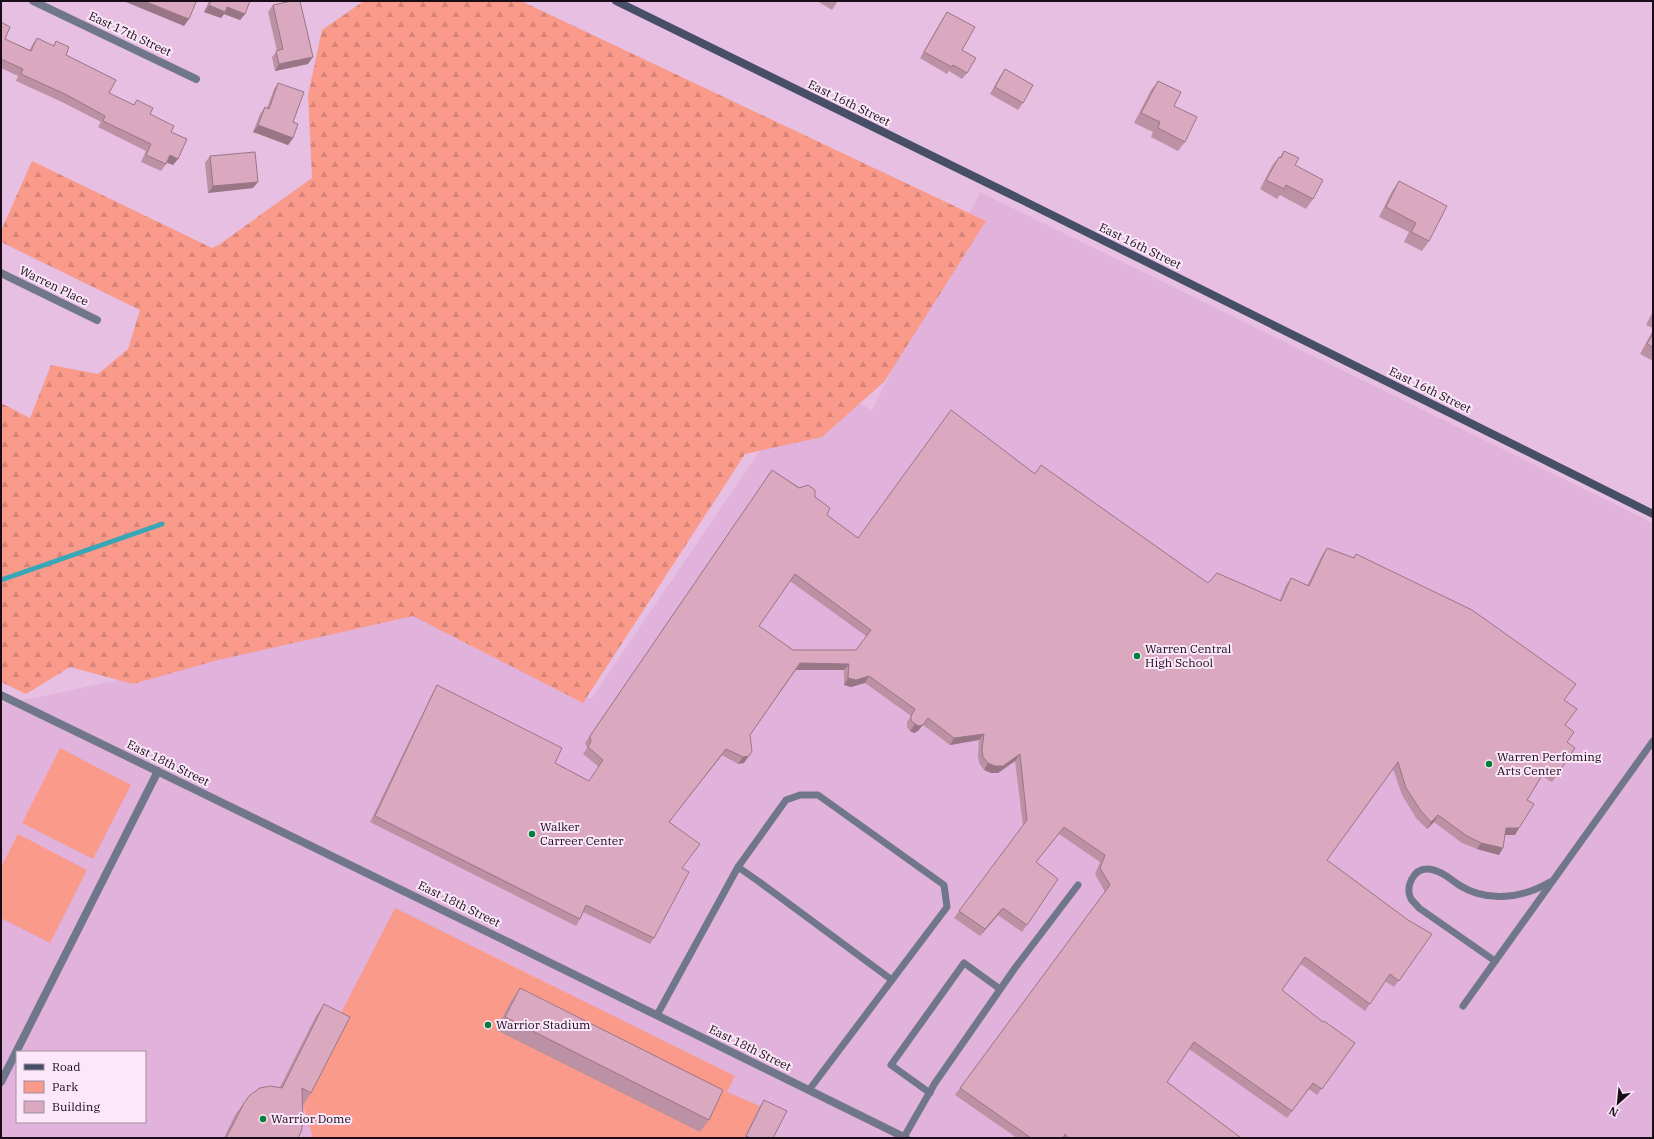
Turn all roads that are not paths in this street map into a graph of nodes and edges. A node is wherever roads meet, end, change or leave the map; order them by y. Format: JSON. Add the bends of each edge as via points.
{"nodes":[{"id":1,"x":33,"y":1,"type":"edge"},
{"id":2,"x":616,"y":1,"type":"edge"},
{"id":3,"x":196,"y":79,"type":"dead end"},
{"id":4,"x":1,"y":273,"type":"edge"},
{"id":5,"x":97,"y":320,"type":"dead end"},
{"id":6,"x":1653,"y":514,"type":"edge"},
{"id":7,"x":1,"y":695,"type":"edge"},
{"id":8,"x":1653,"y":741,"type":"edge"},
{"id":9,"x":158,"y":771,"type":"junction"},
{"id":10,"x":738,"y":867,"type":"junction"},
{"id":11,"x":1552,"y":881,"type":"junction"},
{"id":12,"x":1078,"y":885,"type":"dead end"},
{"id":13,"x":1495,"y":961,"type":"junction"},
{"id":14,"x":892,"y":980,"type":"junction"},
{"id":15,"x":1000,"y":989,"type":"junction"},
{"id":16,"x":1463,"y":1006,"type":"dead end"},
{"id":17,"x":657,"y":1015,"type":"junction"},
{"id":18,"x":17,"y":1051,"type":"edge"},
{"id":19,"x":16,"y":1052,"type":"edge"},
{"id":20,"x":1,"y":1082,"type":"edge"},
{"id":21,"x":809,"y":1090,"type":"junction"},
{"id":22,"x":930,"y":1093,"type":"junction"},
{"id":23,"x":905,"y":1138,"type":"edge"}],
"edges":[{"from":1,"to":3,"type":"street","name":"East 17th Street"},
{"from":2,"to":6,"type":"street","name":"East 16th Street"},
{"from":4,"to":5,"type":"street","name":"Warren Place"},
{"from":7,"to":9,"type":"street","name":"East 18th Street"},
{"from":8,"to":11,"type":"lane"},
{"from":9,"to":17,"type":"street","name":"East 18th Street"},
{"from":9,"to":18,"type":"street"},
{"from":10,"to":14,"type":"lane"},
{"from":10,"to":14,"type":"lane","via":[[786,800],[800,795],[818,796],[944,885],[947,907]]},
{"from":10,"to":17,"type":"lane"},
{"from":11,"to":13,"type":"lane"},
{"from":11,"to":13,"type":"lane","via":[[1527,893],[1497,896],[1471,892],[1434,869],[1425,868],[1414,875],[1409,888],[1410,899]]},
{"from":12,"to":15,"type":"lane"},
{"from":13,"to":16,"type":"lane"},
{"from":14,"to":21,"type":"lane"},
{"from":15,"to":22,"type":"lane"},
{"from":15,"to":22,"type":"lane","via":[[964,963],[891,1065]]},
{"from":17,"to":21,"type":"street","name":"East 18th Street"},
{"from":19,"to":20,"type":"street"},
{"from":21,"to":23,"type":"street","name":"East 18th Street"},
{"from":22,"to":23,"type":"lane"}]}
